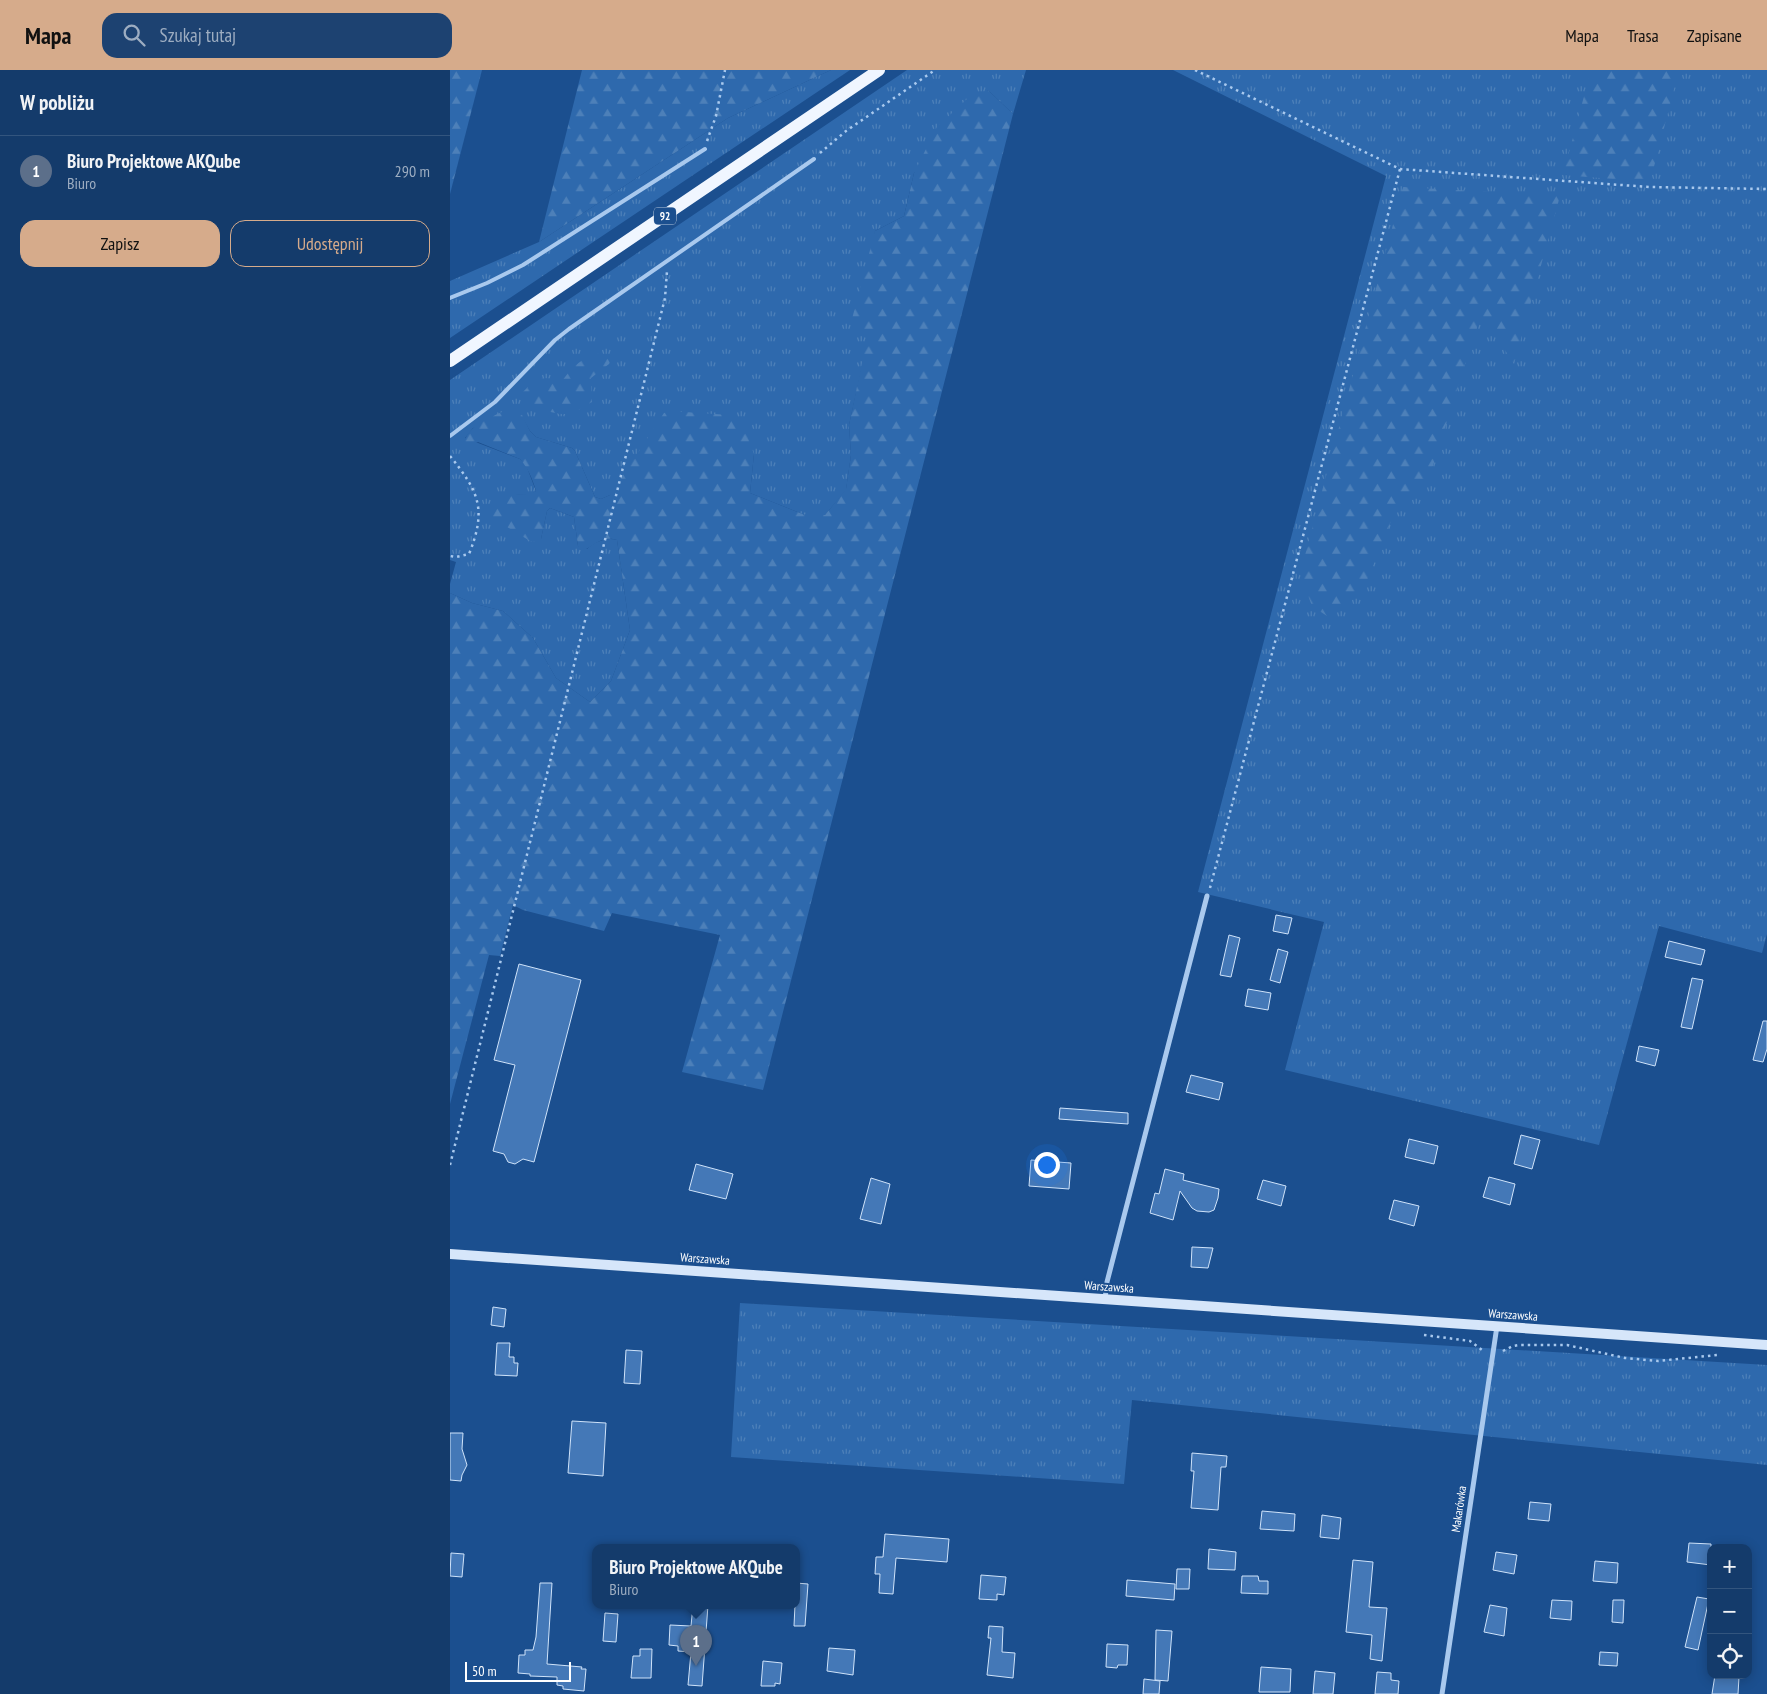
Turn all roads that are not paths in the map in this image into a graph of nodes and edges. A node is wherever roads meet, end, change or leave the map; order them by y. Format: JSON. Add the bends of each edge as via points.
{"nodes":[{"id":1,"x":879,"y":70,"type":"edge"},
{"id":2,"x":705,"y":149,"type":"road end"},
{"id":3,"x":814,"y":159,"type":"road end"},
{"id":4,"x":450,"y":298,"type":"edge"},
{"id":5,"x":450,"y":362,"type":"edge"},
{"id":6,"x":450,"y":436,"type":"edge"},
{"id":7,"x":1207,"y":896,"type":"road end"},
{"id":8,"x":450,"y":1254,"type":"edge"},
{"id":9,"x":1105,"y":1299,"type":"junction"},
{"id":10,"x":1497,"y":1326,"type":"junction"},
{"id":11,"x":1767,"y":1345,"type":"edge"},
{"id":12,"x":1442,"y":1694,"type":"edge"}],
"edges":[{"from":1,"to":5,"type":"main road","number":"92"},
{"from":2,"to":4,"type":"lane","via":[[523,265]]},
{"from":3,"to":6,"type":"lane","via":[[569,329],[495,402]]},
{"from":7,"to":9,"type":"street"},
{"from":8,"to":9,"type":"street","name":"Warszawska"},
{"from":9,"to":10,"type":"street","name":"Warszawska"},
{"from":10,"to":11,"type":"street","name":"Warszawska"},
{"from":10,"to":12,"type":"street","name":"Makarówka"}]}
